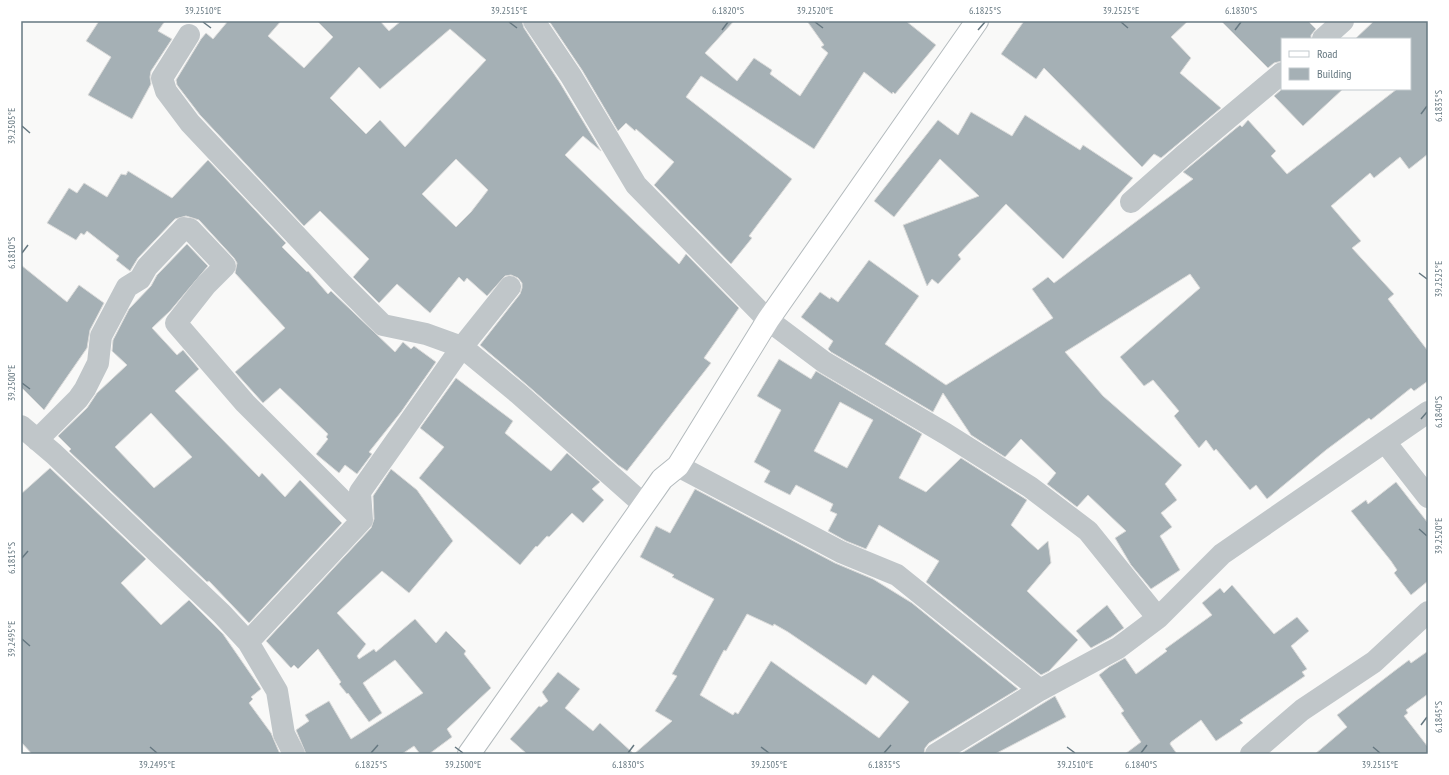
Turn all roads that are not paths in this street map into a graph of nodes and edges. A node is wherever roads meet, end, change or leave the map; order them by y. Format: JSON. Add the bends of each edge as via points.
{"nodes":[{"id":1,"x":534,"y":21,"type":"edge"},
{"id":2,"x":977,"y":21,"type":"edge"},
{"id":3,"x":1343,"y":21,"type":"edge"},
{"id":4,"x":189,"y":35,"type":"dead end"},
{"id":5,"x":1324,"y":38,"type":"edge"},
{"id":6,"x":1281,"y":74,"type":"edge"},
{"id":7,"x":1130,"y":202,"type":"dead end"},
{"id":8,"x":510,"y":287,"type":"dead end"},
{"id":9,"x":768,"y":320,"type":"junction"},
{"id":10,"x":462,"y":347,"type":"junction"},
{"id":11,"x":1428,"y":412,"type":"edge"},
{"id":12,"x":29,"y":433,"type":"edge"},
{"id":13,"x":1385,"y":442,"type":"junction"},
{"id":14,"x":678,"y":466,"type":"junction"},
{"id":15,"x":1428,"y":496,"type":"edge"},
{"id":16,"x":643,"y":504,"type":"junction"},
{"id":17,"x":362,"y":520,"type":"junction"},
{"id":18,"x":1428,"y":612,"type":"edge"},
{"id":19,"x":1158,"y":618,"type":"junction"},
{"id":20,"x":248,"y":642,"type":"junction"},
{"id":21,"x":1040,"y":690,"type":"junction"},
{"id":22,"x":294,"y":754,"type":"edge"},
{"id":23,"x":469,"y":754,"type":"edge"},
{"id":24,"x":936,"y":754,"type":"edge"},
{"id":25,"x":1251,"y":754,"type":"edge"}],
"edges":[{"from":1,"to":9,"type":"street","via":[[571,76],[636,185]]},
{"from":2,"to":9,"type":"street"},
{"from":3,"to":5,"type":"street"},
{"from":4,"to":10,"type":"street","via":[[162,78],[166,91],[190,123],[383,325],[426,334]]},
{"from":6,"to":7,"type":"street"},
{"from":8,"to":10,"type":"street"},
{"from":9,"to":14,"type":"street"},
{"from":9,"to":19,"type":"street","via":[[824,362],[1030,487],[1088,531]]},
{"from":10,"to":16,"type":"street"},
{"from":10,"to":17,"type":"street","via":[[360,492]]},
{"from":11,"to":13,"type":"street"},
{"from":12,"to":17,"type":"street","via":[[78,399],[98,363],[100,336],[127,287],[140,279],[147,267],[176,235],[184,228],[190,228],[225,266],[206,285],[176,323],[246,403]]},
{"from":12,"to":20,"type":"street","via":[[222,614]]},
{"from":13,"to":15,"type":"street"},
{"from":13,"to":19,"type":"street","via":[[1222,554]]},
{"from":14,"to":16,"type":"street","via":[[662,479]]},
{"from":14,"to":21,"type":"street","via":[[841,552],[897,575]]},
{"from":16,"to":23,"type":"street"},
{"from":17,"to":20,"type":"street"},
{"from":18,"to":25,"type":"street","via":[[1374,662],[1302,710]]},
{"from":19,"to":21,"type":"street","via":[[1118,648]]},
{"from":20,"to":22,"type":"street","via":[[277,690],[284,734]]},
{"from":21,"to":24,"type":"street"}]}
